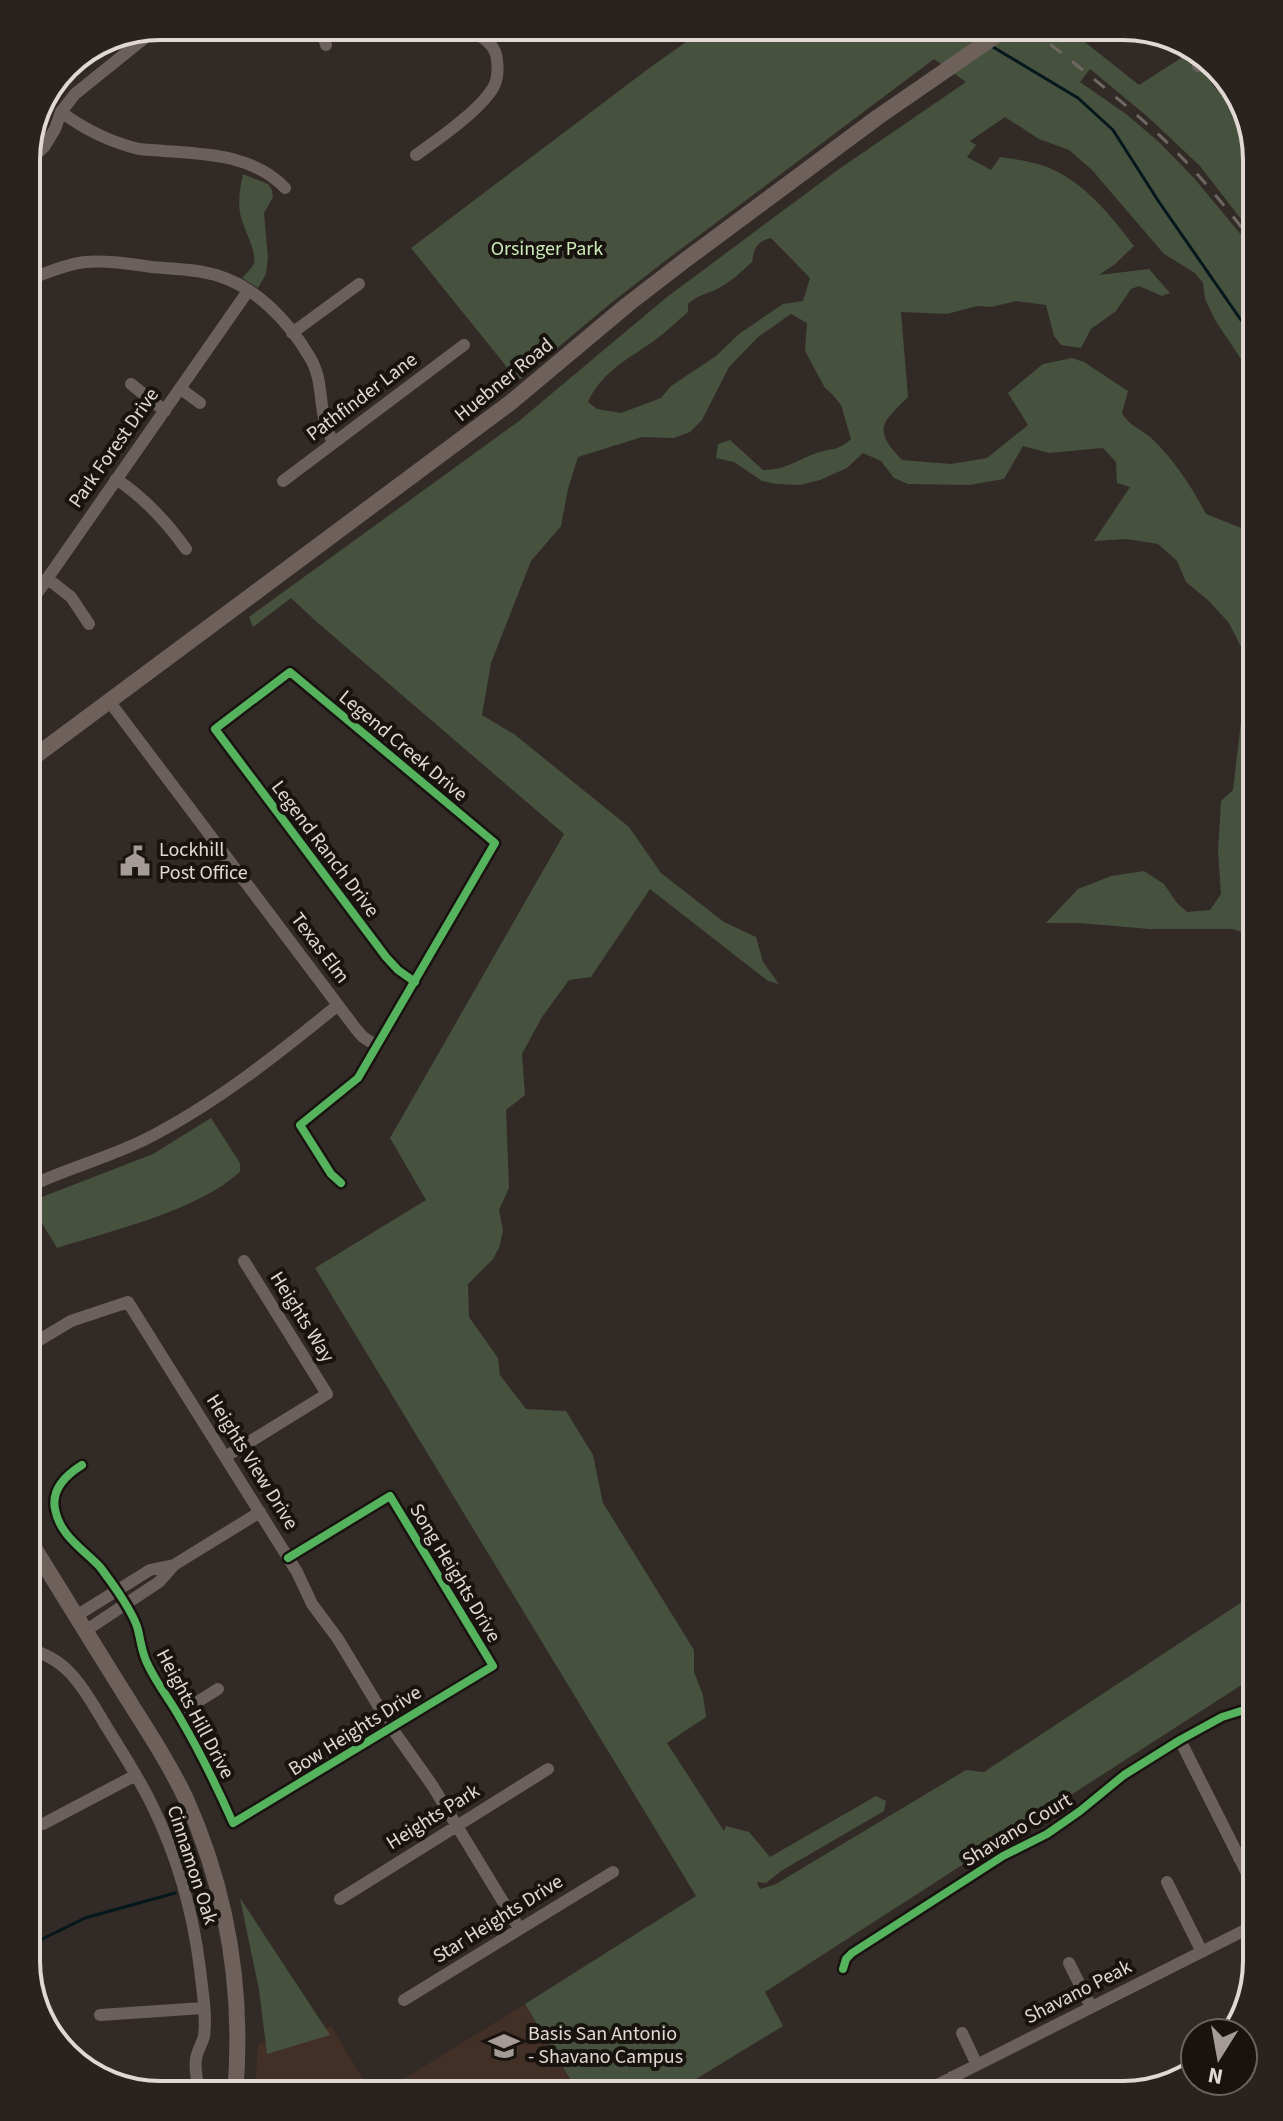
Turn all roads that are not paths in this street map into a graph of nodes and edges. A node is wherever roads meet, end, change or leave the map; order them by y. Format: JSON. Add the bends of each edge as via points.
{"nodes":[{"id":1,"x":484,"y":40,"type":"edge"},
{"id":2,"x":989,"y":40,"type":"edge"},
{"id":3,"x":140,"y":42,"type":"edge"},
{"id":4,"x":61,"y":112,"type":"junction"},
{"id":5,"x":40,"y":150,"type":"edge"},
{"id":6,"x":416,"y":155,"type":"dead end"},
{"id":7,"x":285,"y":188,"type":"dead end"},
{"id":8,"x":40,"y":275,"type":"edge"},
{"id":9,"x":359,"y":284,"type":"dead end"},
{"id":10,"x":248,"y":291,"type":"junction"},
{"id":11,"x":292,"y":333,"type":"junction"},
{"id":12,"x":464,"y":345,"type":"dead end"},
{"id":13,"x":131,"y":384,"type":"dead end"},
{"id":14,"x":181,"y":389,"type":"junction"},
{"id":15,"x":200,"y":403,"type":"dead end"},
{"id":16,"x":165,"y":411,"type":"junction"},
{"id":17,"x":334,"y":443,"type":"junction"},
{"id":18,"x":116,"y":479,"type":"junction"},
{"id":19,"x":283,"y":481,"type":"dead end"},
{"id":20,"x":186,"y":549,"type":"dead end"},
{"id":21,"x":48,"y":579,"type":"junction"},
{"id":22,"x":40,"y":590,"type":"edge"},
{"id":23,"x":89,"y":624,"type":"dead end"},
{"id":24,"x":109,"y":701,"type":"junction"},
{"id":25,"x":215,"y":729,"type":"joint"},
{"id":26,"x":40,"y":753,"type":"edge"},
{"id":27,"x":415,"y":982,"type":"junction"},
{"id":28,"x":338,"y":1005,"type":"junction"},
{"id":29,"x":377,"y":1046,"type":"junction"},
{"id":30,"x":40,"y":1182,"type":"edge"},
{"id":31,"x":341,"y":1183,"type":"dead end"},
{"id":32,"x":244,"y":1261,"type":"dead end"},
{"id":33,"x":40,"y":1340,"type":"edge"},
{"id":34,"x":225,"y":1457,"type":"junction"},
{"id":35,"x":82,"y":1465,"type":"dead end"},
{"id":36,"x":260,"y":1512,"type":"junction"},
{"id":37,"x":40,"y":1558,"type":"edge"},
{"id":38,"x":288,"y":1558,"type":"junction"},
{"id":39,"x":174,"y":1565,"type":"junction"},
{"id":40,"x":117,"y":1591,"type":"junction"},
{"id":41,"x":125,"y":1604,"type":"junction"},
{"id":42,"x":76,"y":1616,"type":"junction"},
{"id":43,"x":85,"y":1631,"type":"junction"},
{"id":44,"x":40,"y":1652,"type":"edge"},
{"id":45,"x":493,"y":1666,"type":"joint"},
{"id":46,"x":218,"y":1689,"type":"dead end"},
{"id":47,"x":1243,"y":1710,"type":"edge"},
{"id":48,"x":178,"y":1714,"type":"junction"},
{"id":49,"x":391,"y":1727,"type":"junction"},
{"id":50,"x":1180,"y":1740,"type":"junction"},
{"id":51,"x":548,"y":1769,"type":"dead end"},
{"id":52,"x":136,"y":1775,"type":"junction"},
{"id":53,"x":233,"y":1823,"type":"joint"},
{"id":54,"x":43,"y":1824,"type":"dead end"},
{"id":55,"x":457,"y":1827,"type":"junction"},
{"id":56,"x":1243,"y":1856,"type":"edge"},
{"id":57,"x":1239,"y":1858,"type":"junction"},
{"id":58,"x":1243,"y":1866,"type":"edge"},
{"id":59,"x":613,"y":1872,"type":"dead end"},
{"id":60,"x":1167,"y":1882,"type":"dead end"},
{"id":61,"x":340,"y":1899,"type":"dead end"},
{"id":62,"x":519,"y":1928,"type":"junction"},
{"id":63,"x":1243,"y":1931,"type":"edge"},
{"id":64,"x":1202,"y":1952,"type":"junction"},
{"id":65,"x":1069,"y":1963,"type":"dead end"},
{"id":66,"x":843,"y":1969,"type":"dead end"},
{"id":67,"x":404,"y":2000,"type":"dead end"},
{"id":68,"x":1091,"y":2007,"type":"junction"},
{"id":69,"x":203,"y":2008,"type":"junction"},
{"id":70,"x":100,"y":2015,"type":"dead end"},
{"id":71,"x":962,"y":2033,"type":"dead end"},
{"id":72,"x":977,"y":2065,"type":"junction"},
{"id":73,"x":952,"y":2077,"type":"junction"},
{"id":74,"x":197,"y":2081,"type":"edge"},
{"id":75,"x":235,"y":2081,"type":"edge"},
{"id":76,"x":944,"y":2081,"type":"edge"},
{"id":77,"x":954,"y":2081,"type":"edge"}],
"edges":[{"from":1,"to":6,"type":"street","via":[[496,53],[493,88],[444,136]]},
{"from":2,"to":24,"type":"main road","name":"Huebner Road","via":[[684,261],[510,403]]},
{"from":3,"to":4,"type":"street","via":[[75,94]]},
{"from":4,"to":5,"type":"street"},
{"from":4,"to":7,"type":"street","via":[[103,137],[140,149],[237,160]]},
{"from":8,"to":10,"type":"street","via":[[100,261],[197,271]]},
{"from":9,"to":11,"type":"street"},
{"from":10,"to":11,"type":"street"},
{"from":10,"to":14,"type":"street","name":"Park Forest Drive"},
{"from":11,"to":17,"type":"street","via":[[316,368],[322,413]]},
{"from":12,"to":17,"type":"street","name":"Pathfinder Lane"},
{"from":13,"to":16,"type":"street"},
{"from":14,"to":15,"type":"street","name":"Park Forest Drive"},
{"from":14,"to":16,"type":"street","name":"Park Forest Drive"},
{"from":16,"to":18,"type":"street","name":"Park Forest Drive"},
{"from":17,"to":19,"type":"street","name":"Pathfinder Lane"},
{"from":18,"to":20,"type":"street","via":[[155,510]]},
{"from":18,"to":21,"type":"street","name":"Park Forest Drive"},
{"from":21,"to":22,"type":"street","name":"Park Forest Drive"},
{"from":21,"to":23,"type":"street","via":[[71,597]]},
{"from":24,"to":26,"type":"main road","name":"Huebner Road"},
{"from":24,"to":28,"type":"street","name":"Texas Elm"},
{"from":25,"to":27,"type":"street","name":"Legend Ranch Drive","via":[[386,957]]},
{"from":25,"to":27,"type":"street","name":"Legend Creek Drive","via":[[290,672],[495,843]]},
{"from":27,"to":29,"type":"street"},
{"from":28,"to":29,"type":"street"},
{"from":28,"to":30,"type":"street","name":"Texas Elm","via":[[181,1120]]},
{"from":29,"to":31,"type":"street","via":[[358,1078],[300,1125]]},
{"from":32,"to":34,"type":"street","name":"Heights Way","via":[[327,1394]]},
{"from":33,"to":34,"type":"street","name":"Heights View Drive","via":[[71,1321],[128,1302]]},
{"from":34,"to":36,"type":"street","name":"Heights View Drive"},
{"from":35,"to":40,"type":"street","name":"Heights Hill Drive","via":[[59,1485],[55,1509],[67,1535]]},
{"from":36,"to":38,"type":"street","name":"Heights View Drive"},
{"from":36,"to":39,"type":"street"},
{"from":37,"to":42,"type":"main road"},
{"from":38,"to":45,"type":"street","name":"Song Heights Drive","via":[[390,1496]]},
{"from":38,"to":49,"type":"street","name":"Heights View Drive"},
{"from":39,"to":40,"type":"street","via":[[150,1570]]},
{"from":39,"to":41,"type":"street"},
{"from":40,"to":41,"type":"street","name":"Heights Hill Drive"},
{"from":40,"to":42,"type":"street"},
{"from":41,"to":43,"type":"street"},
{"from":41,"to":48,"type":"street","name":"Heights Hill Drive","via":[[138,1626],[147,1664]]},
{"from":42,"to":43,"type":"main road"},
{"from":43,"to":75,"type":"main road","via":[[156,1744],[208,1854],[225,1912],[233,1969]]},
{"from":44,"to":52,"type":"street","name":"Cinnamon Oak","via":[[70,1672]]},
{"from":45,"to":49,"type":"street","name":"Bow Heights Drive"},
{"from":46,"to":48,"type":"street"},
{"from":47,"to":50,"type":"street","name":"Shavano Court"},
{"from":48,"to":53,"type":"street","name":"Heights Hill Drive"},
{"from":49,"to":53,"type":"street","name":"Bow Heights Drive"},
{"from":49,"to":55,"type":"street","name":"Heights View Drive"},
{"from":50,"to":57,"type":"street"},
{"from":50,"to":66,"type":"street","name":"Shavano Court","via":[[1047,1834],[1003,1856],[852,1953]]},
{"from":51,"to":55,"type":"street","name":"Heights Park"},
{"from":52,"to":54,"type":"street"},
{"from":52,"to":69,"type":"street","name":"Cinnamon Oak","via":[[167,1838],[189,1907]]},
{"from":55,"to":61,"type":"street","name":"Heights Park"},
{"from":55,"to":62,"type":"street","name":"Heights View Drive"},
{"from":56,"to":57,"type":"street"},
{"from":57,"to":58,"type":"street"},
{"from":59,"to":62,"type":"street","name":"Star Heights Drive"},
{"from":60,"to":64,"type":"street"},
{"from":62,"to":67,"type":"street","name":"Star Heights Drive"},
{"from":63,"to":64,"type":"street","name":"Shavano Peak"},
{"from":64,"to":68,"type":"street","name":"Shavano Peak"},
{"from":65,"to":68,"type":"street"},
{"from":68,"to":72,"type":"street","name":"Shavano Peak"},
{"from":69,"to":70,"type":"street"},
{"from":69,"to":74,"type":"street","name":"Cinnamon Oak"},
{"from":71,"to":72,"type":"street"},
{"from":72,"to":73,"type":"street","name":"Shavano Peak"},
{"from":73,"to":76,"type":"street","name":"Shavano Peak"},
{"from":73,"to":77,"type":"street"}]}
